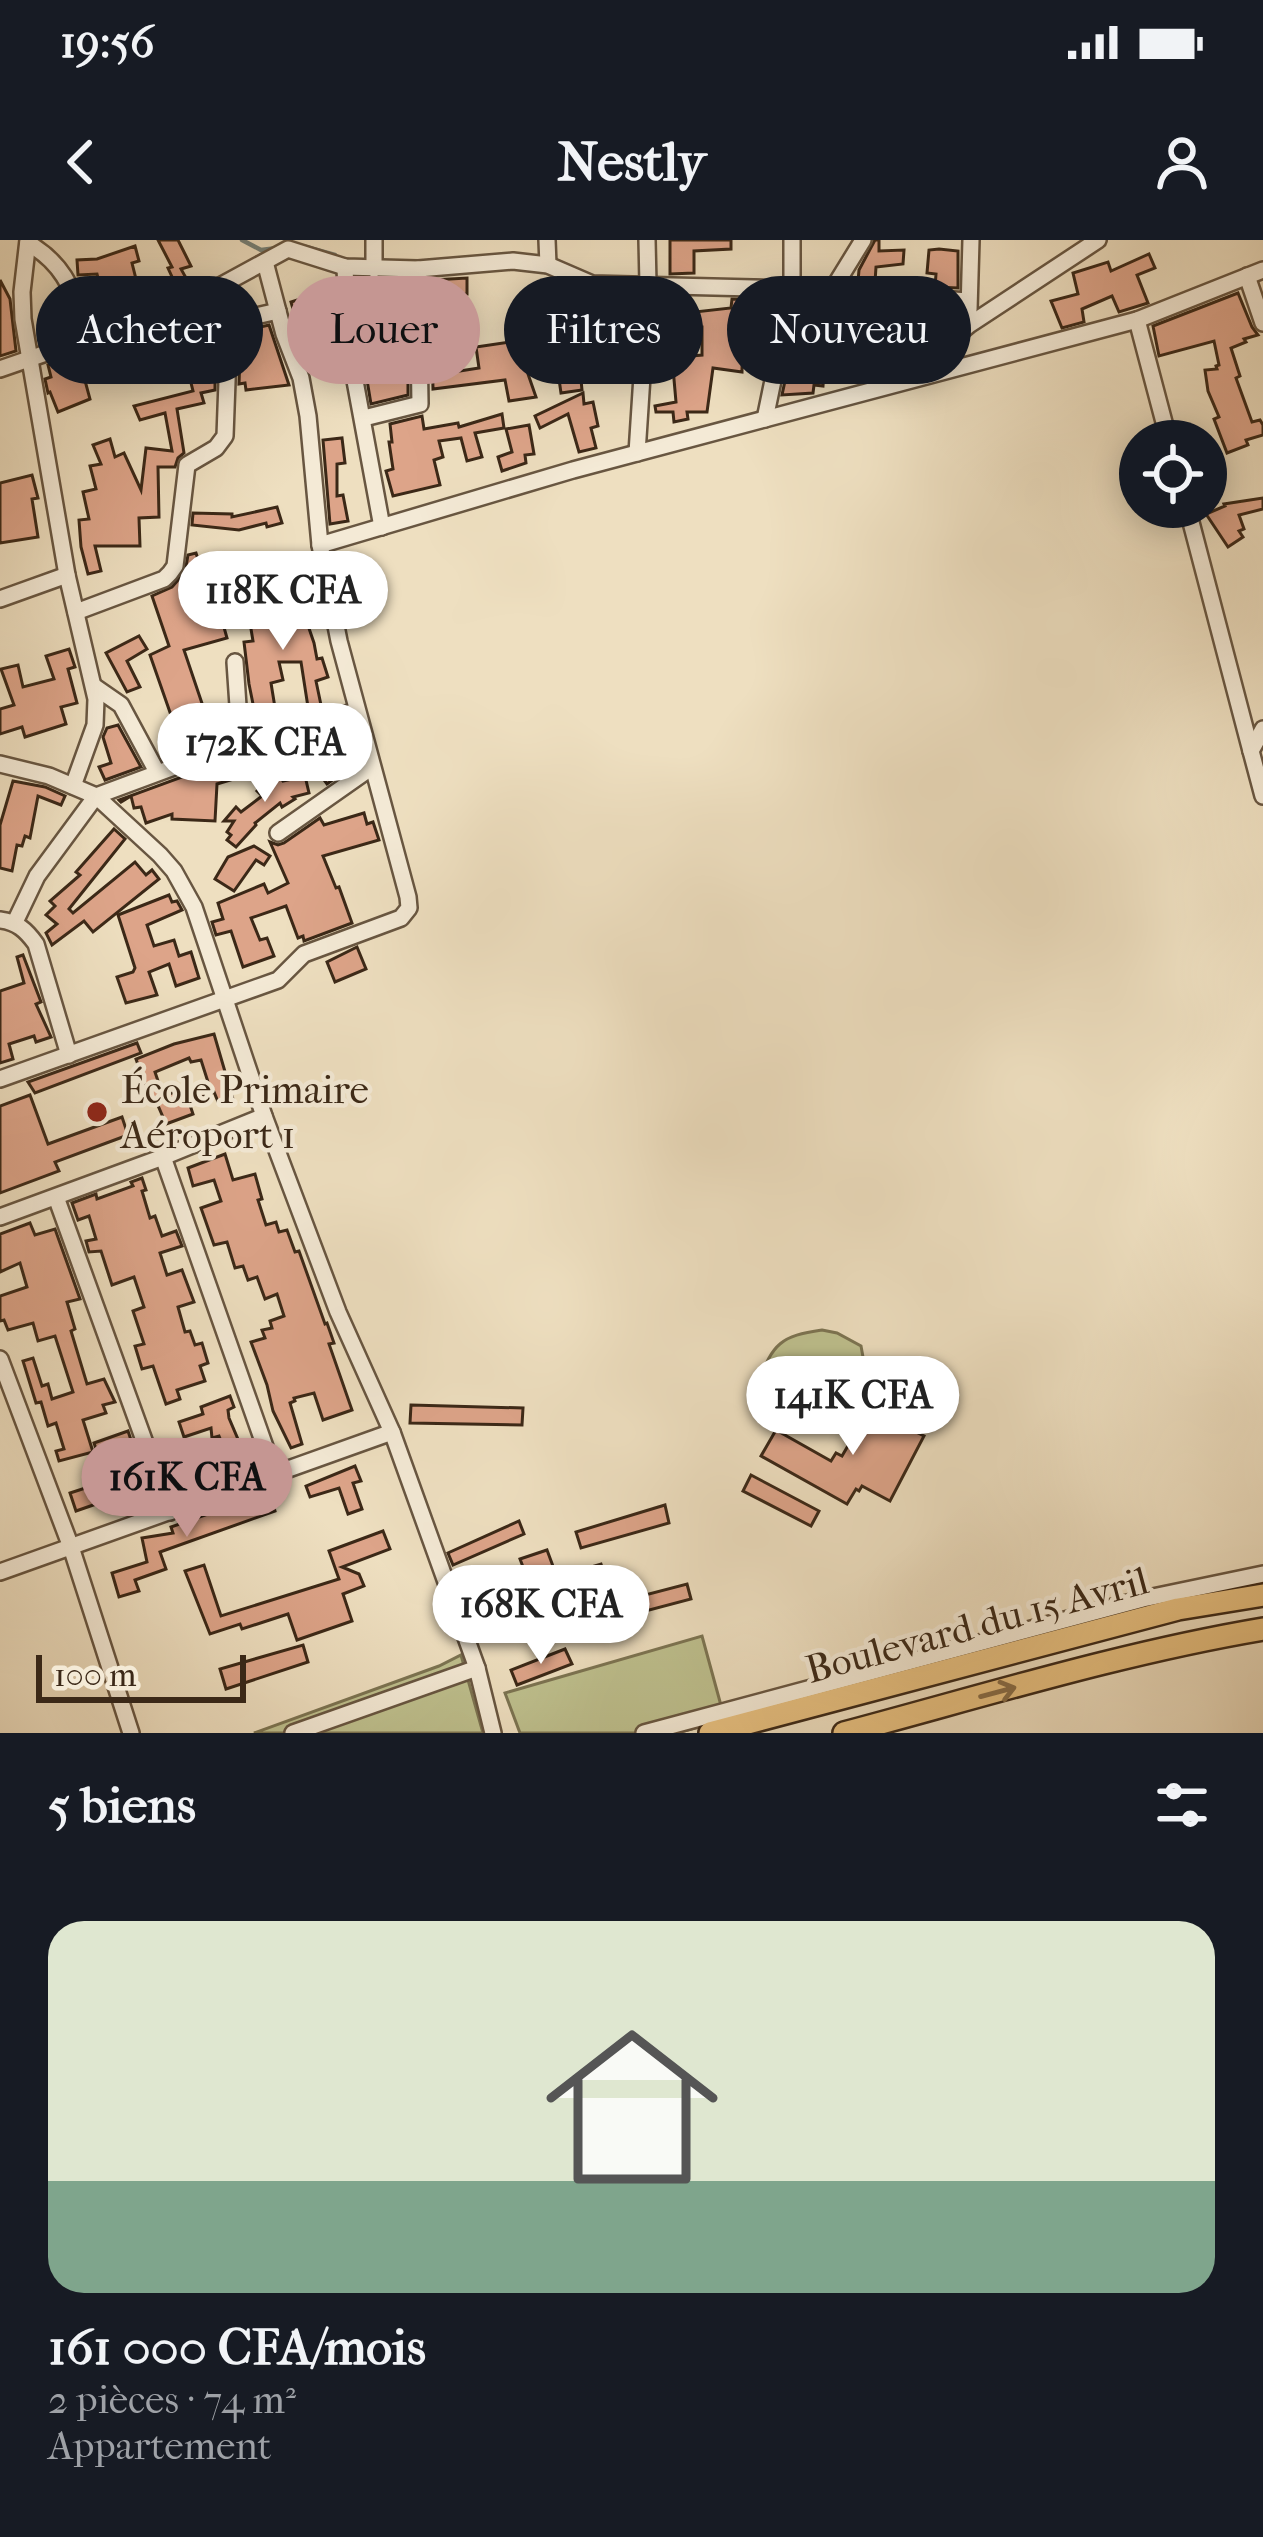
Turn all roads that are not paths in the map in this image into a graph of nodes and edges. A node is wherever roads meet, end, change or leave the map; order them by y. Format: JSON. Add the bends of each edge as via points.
{"nodes":[{"id":1,"x":374,"y":240,"type":"edge"},
{"id":2,"x":547,"y":240,"type":"edge"},
{"id":3,"x":647,"y":240,"type":"edge"},
{"id":4,"x":792,"y":240,"type":"edge"},
{"id":5,"x":863,"y":240,"type":"edge"},
{"id":6,"x":971,"y":240,"type":"edge"},
{"id":7,"x":28,"y":242,"type":"edge"},
{"id":8,"x":1092,"y":242,"type":"edge"},
{"id":9,"x":288,"y":244,"type":"edge"},
{"id":10,"x":265,"y":262,"type":"junction"},
{"id":11,"x":548,"y":265,"type":"junction"},
{"id":12,"x":345,"y":267,"type":"junction"},
{"id":13,"x":374,"y":268,"type":"junction"},
{"id":14,"x":418,"y":268,"type":"junction"},
{"id":15,"x":1255,"y":273,"type":"edge"},
{"id":16,"x":65,"y":276,"type":"edge"},
{"id":17,"x":239,"y":276,"type":"edge"},
{"id":18,"x":573,"y":276,"type":"edge"},
{"id":19,"x":648,"y":276,"type":"edge"},
{"id":20,"x":792,"y":276,"type":"edge"},
{"id":21,"x":841,"y":276,"type":"edge"},
{"id":22,"x":969,"y":276,"type":"edge"},
{"id":23,"x":278,"y":311,"type":"junction"},
{"id":24,"x":1137,"y":320,"type":"junction"},
{"id":25,"x":1263,"y":323,"type":"edge"},
{"id":26,"x":971,"y":324,"type":"edge"},
{"id":27,"x":36,"y":356,"type":"edge"},
{"id":28,"x":32,"y":357,"type":"junction"},
{"id":29,"x":971,"y":364,"type":"edge"},
{"id":30,"x":0,"y":369,"type":"edge"},
{"id":31,"x":641,"y":384,"type":"edge"},
{"id":32,"x":772,"y":384,"type":"edge"},
{"id":33,"x":898,"y":384,"type":"edge"},
{"id":34,"x":364,"y":418,"type":"junction"},
{"id":35,"x":765,"y":419,"type":"junction"},
{"id":36,"x":1163,"y":420,"type":"edge"},
{"id":37,"x":637,"y":453,"type":"junction"},
{"id":38,"x":382,"y":526,"type":"junction"},
{"id":39,"x":1193,"y":528,"type":"edge"},
{"id":40,"x":320,"y":545,"type":"junction"},
{"id":41,"x":68,"y":575,"type":"junction"},
{"id":42,"x":0,"y":599,"type":"edge"},
{"id":43,"x":76,"y":612,"type":"junction"},
{"id":44,"x":235,"y":662,"type":"dead end"},
{"id":45,"x":95,"y":687,"type":"junction"},
{"id":46,"x":357,"y":711,"type":"junction"},
{"id":47,"x":1263,"y":728,"type":"edge"},
{"id":48,"x":236,"y":744,"type":"junction"},
{"id":49,"x":1251,"y":751,"type":"junction"},
{"id":50,"x":0,"y":764,"type":"edge"},
{"id":51,"x":372,"y":766,"type":"junction"},
{"id":52,"x":158,"y":772,"type":"junction"},
{"id":53,"x":73,"y":786,"type":"junction"},
{"id":54,"x":96,"y":796,"type":"junction"},
{"id":55,"x":1263,"y":796,"type":"edge"},
{"id":56,"x":278,"y":832,"type":"dead end"},
{"id":57,"x":8,"y":921,"type":"edge"},
{"id":58,"x":223,"y":1000,"type":"junction"},
{"id":59,"x":69,"y":1054,"type":"junction"},
{"id":60,"x":0,"y":1079,"type":"edge"},
{"id":61,"x":264,"y":1116,"type":"junction"},
{"id":62,"x":163,"y":1157,"type":"junction"},
{"id":63,"x":56,"y":1197,"type":"junction"},
{"id":64,"x":0,"y":1217,"type":"edge"},
{"id":65,"x":0,"y":1359,"type":"edge"},
{"id":66,"x":392,"y":1432,"type":"junction"},
{"id":67,"x":275,"y":1475,"type":"junction"},
{"id":68,"x":170,"y":1512,"type":"junction"},
{"id":69,"x":71,"y":1547,"type":"junction"},
{"id":70,"x":0,"y":1572,"type":"edge"},
{"id":71,"x":1263,"y":1574,"type":"edge"},
{"id":72,"x":1263,"y":1595,"type":"edge"},
{"id":73,"x":1263,"y":1629,"type":"edge"},
{"id":74,"x":477,"y":1668,"type":"junction"},
{"id":75,"x":502,"y":1732,"type":"edge"},
{"id":76,"x":131,"y":1733,"type":"edge"},
{"id":77,"x":293,"y":1733,"type":"edge"},
{"id":78,"x":644,"y":1733,"type":"edge"},
{"id":79,"x":710,"y":1733,"type":"edge"},
{"id":80,"x":844,"y":1733,"type":"edge"}],
"edges":[{"from":1,"to":13,"type":"street"},
{"from":2,"to":11,"type":"street"},
{"from":3,"to":19,"type":"street"},
{"from":4,"to":20,"type":"street"},
{"from":5,"to":21,"type":"street"},
{"from":6,"to":22,"type":"street"},
{"from":7,"to":16,"type":"street"},
{"from":7,"to":28,"type":"street","via":[[22,292]]},
{"from":8,"to":26,"type":"street"},
{"from":9,"to":10,"type":"street"},
{"from":9,"to":12,"type":"street"},
{"from":10,"to":17,"type":"street"},
{"from":10,"to":23,"type":"street"},
{"from":11,"to":14,"type":"street"},
{"from":11,"to":18,"type":"street"},
{"from":12,"to":13,"type":"street"},
{"from":12,"to":34,"type":"street","via":[[348,343]]},
{"from":13,"to":14,"type":"street"},
{"from":14,"to":34,"type":"street","via":[[420,404]]},
{"from":15,"to":24,"type":"street"},
{"from":15,"to":25,"type":"street"},
{"from":23,"to":40,"type":"street","via":[[308,416]]},
{"from":23,"to":43,"type":"street","via":[[238,320],[228,354],[225,436],[187,465],[176,566],[164,579]]},
{"from":24,"to":29,"type":"street"},
{"from":24,"to":36,"type":"street"},
{"from":27,"to":28,"type":"street"},
{"from":28,"to":30,"type":"street"},
{"from":28,"to":41,"type":"street"},
{"from":31,"to":37,"type":"street"},
{"from":32,"to":35,"type":"street"},
{"from":33,"to":35,"type":"street"},
{"from":34,"to":38,"type":"street"},
{"from":35,"to":37,"type":"street"},
{"from":37,"to":38,"type":"street"},
{"from":38,"to":40,"type":"street"},
{"from":39,"to":49,"type":"street"},
{"from":40,"to":46,"type":"street"},
{"from":41,"to":42,"type":"street"},
{"from":41,"to":43,"type":"street"},
{"from":43,"to":45,"type":"street"},
{"from":44,"to":48,"type":"street"},
{"from":45,"to":52,"type":"street","via":[[121,705]]},
{"from":45,"to":53,"type":"street","via":[[95,725]]},
{"from":46,"to":48,"type":"street"},
{"from":46,"to":51,"type":"street"},
{"from":47,"to":49,"type":"street"},
{"from":48,"to":52,"type":"street"},
{"from":49,"to":55,"type":"street"},
{"from":50,"to":53,"type":"street"},
{"from":51,"to":56,"type":"street"},
{"from":51,"to":58,"type":"street","via":[[406,914],[304,954],[278,980]]},
{"from":52,"to":54,"type":"street"},
{"from":53,"to":54,"type":"street"},
{"from":54,"to":57,"type":"street"},
{"from":54,"to":58,"type":"street","via":[[174,871]]},
{"from":57,"to":59,"type":"street","via":[[36,944]]},
{"from":58,"to":59,"type":"street"},
{"from":58,"to":61,"type":"street"},
{"from":59,"to":60,"type":"street"},
{"from":61,"to":62,"type":"street"},
{"from":61,"to":66,"type":"street"},
{"from":62,"to":63,"type":"street"},
{"from":62,"to":67,"type":"street"},
{"from":63,"to":64,"type":"street"},
{"from":63,"to":68,"type":"street"},
{"from":65,"to":69,"type":"street"},
{"from":66,"to":67,"type":"street"},
{"from":66,"to":74,"type":"street"},
{"from":67,"to":68,"type":"street"},
{"from":68,"to":69,"type":"street"},
{"from":69,"to":70,"type":"street"},
{"from":69,"to":76,"type":"street"},
{"from":71,"to":78,"type":"street"},
{"from":72,"to":79,"type":"highway","name":"Boulevard du 15 Avril","via":[[1178,1609]]},
{"from":80,"to":73,"type":"highway","name":"Boulevard du 15 Avril","one_way":true},
{"from":74,"to":75,"type":"street"},
{"from":74,"to":77,"type":"street"}]}
